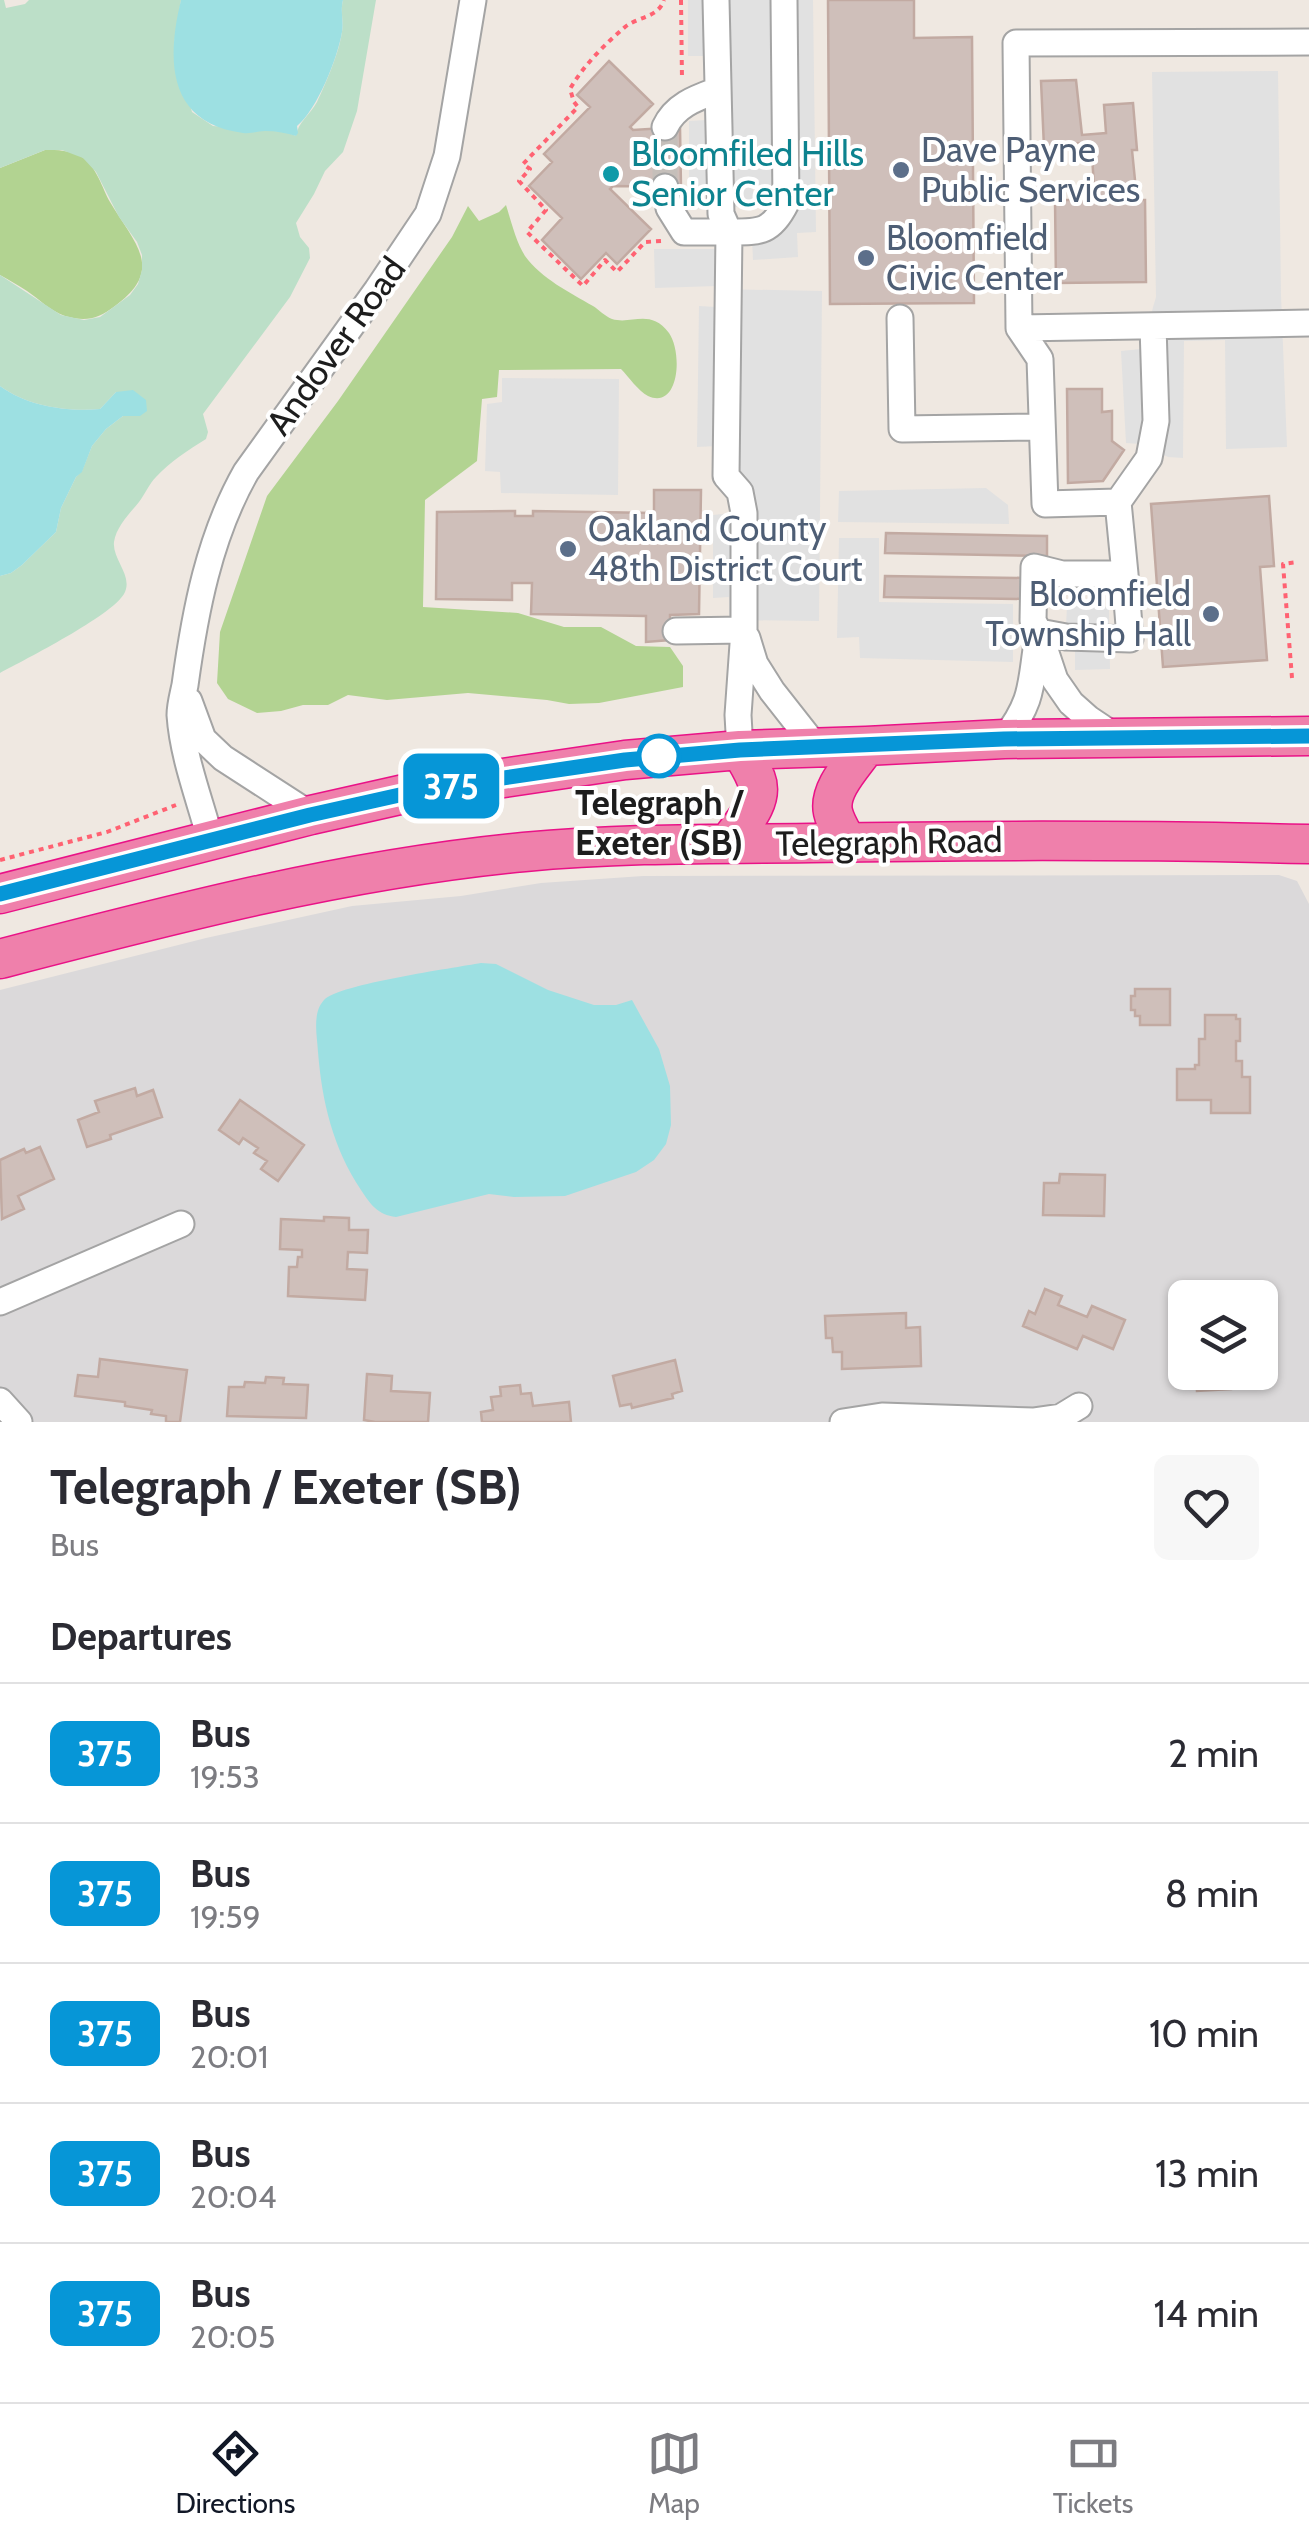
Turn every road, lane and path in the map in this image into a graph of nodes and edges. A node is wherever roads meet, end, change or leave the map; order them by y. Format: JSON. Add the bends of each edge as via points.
{"nodes":[{"id":1,"x":473,"y":0,"type":"edge"},
{"id":2,"x":664,"y":0,"type":"edge"},
{"id":3,"x":681,"y":0,"type":"edge"},
{"id":4,"x":716,"y":0,"type":"edge"},
{"id":5,"x":784,"y":0,"type":"edge"},
{"id":6,"x":1309,"y":42,"type":"edge"},
{"id":7,"x":682,"y":90,"type":"dead end"},
{"id":8,"x":718,"y":90,"type":"junction"},
{"id":9,"x":665,"y":127,"type":"dead end"},
{"id":10,"x":665,"y":187,"type":"tunnel mouth"},
{"id":11,"x":729,"y":232,"type":"junction"},
{"id":12,"x":667,"y":241,"type":"dead end"},
{"id":13,"x":900,"y":318,"type":"dead end"},
{"id":14,"x":1309,"y":323,"type":"edge"},
{"id":15,"x":1153,"y":326,"type":"junction"},
{"id":16,"x":1019,"y":328,"type":"junction"},
{"id":17,"x":1042,"y":426,"type":"junction"},
{"id":18,"x":1118,"y":502,"type":"junction"},
{"id":19,"x":1298,"y":562,"type":"dead end"},
{"id":20,"x":1125,"y":574,"type":"junction"},
{"id":21,"x":744,"y":630,"type":"junction"},
{"id":22,"x":676,"y":631,"type":"dead end"},
{"id":23,"x":1039,"y":632,"type":"junction"},
{"id":24,"x":1292,"y":678,"type":"dead end"},
{"id":25,"x":185,"y":686,"type":"junction"},
{"id":26,"x":1309,"y":736,"type":"edge"},
{"id":27,"x":1116,"y":737,"type":"junction"},
{"id":28,"x":1004,"y":739,"type":"junction"},
{"id":29,"x":866,"y":746,"type":"junction"},
{"id":30,"x":816,"y":747,"type":"junction"},
{"id":31,"x":740,"y":750,"type":"junction"},
{"id":32,"x":185,"y":802,"type":"dead end"},
{"id":33,"x":310,"y":815,"type":"junction"},
{"id":34,"x":211,"y":842,"type":"junction"},
{"id":35,"x":847,"y":842,"type":"junction"},
{"id":36,"x":728,"y":844,"type":"junction"},
{"id":37,"x":1309,"y":844,"type":"edge"},
{"id":38,"x":0,"y":860,"type":"edge"},
{"id":39,"x":0,"y":894,"type":"edge"},
{"id":40,"x":0,"y":959,"type":"edge"},
{"id":41,"x":181,"y":1224,"type":"dead end"},
{"id":42,"x":0,"y":1302,"type":"edge"},
{"id":43,"x":0,"y":1401,"type":"edge"},
{"id":44,"x":1079,"y":1406,"type":"dead end"},
{"id":45,"x":18,"y":1422,"type":"edge"},
{"id":46,"x":843,"y":1422,"type":"edge"}],
"edges":[{"from":1,"to":25,"type":"street","name":"Andover Road","via":[[447,156],[428,214],[230,501],[188,648]]},
{"from":2,"to":12,"type":"path","via":[[653,14],[623,29],[578,75],[570,89],[578,107],[523,164],[530,169],[519,181],[546,210],[528,232],[583,286],[606,260],[617,272],[645,242]]},
{"from":3,"to":7,"type":"path"},
{"from":4,"to":8,"type":"street"},
{"from":5,"to":11,"type":"street","via":[[786,202],[760,232]]},
{"from":6,"to":16,"type":"street","via":[[1016,43]]},
{"from":8,"to":9,"type":"street","via":[[684,105]]},
{"from":8,"to":11,"type":"street","via":[[720,214]]},
{"from":10,"to":11,"type":"street","via":[[684,232]]},
{"from":11,"to":21,"type":"street","via":[[726,476],[740,492],[744,513]]},
{"from":13,"to":17,"type":"street","via":[[902,429]]},
{"from":14,"to":15,"type":"street"},
{"from":15,"to":16,"type":"street"},
{"from":15,"to":18,"type":"street","via":[[1156,422],[1150,458]]},
{"from":16,"to":17,"type":"street","via":[[1040,359]]},
{"from":17,"to":18,"type":"street","via":[[1044,504]]},
{"from":18,"to":20,"type":"street"},
{"from":19,"to":24,"type":"path","via":[[1283,564]]},
{"from":20,"to":23,"type":"street","via":[[1130,640]]},
{"from":20,"to":23,"type":"street","via":[[1034,567],[1033,621]]},
{"from":21,"to":22,"type":"street"},
{"from":21,"to":30,"type":"street","via":[[772,691]]},
{"from":21,"to":31,"type":"street"},
{"from":23,"to":27,"type":"street","via":[[1071,704]]},
{"from":23,"to":28,"type":"street","via":[[1033,684],[1022,716]]},
{"from":25,"to":33,"type":"street","name":"Andover Road","via":[[203,739]]},
{"from":25,"to":34,"type":"street","name":"Andover Road","via":[[183,740]]},
{"from":26,"to":27,"type":"highway"},
{"from":27,"to":28,"type":"highway"},
{"from":28,"to":29,"type":"highway"},
{"from":29,"to":30,"type":"highway"},
{"from":29,"to":35,"type":"highway","via":[[832,801]]},
{"from":30,"to":31,"type":"highway"},
{"from":31,"to":33,"type":"highway","via":[[574,766]]},
{"from":31,"to":36,"type":"highway","via":[[758,792]]},
{"from":32,"to":38,"type":"path","via":[[107,832]]},
{"from":33,"to":34,"type":"highway"},
{"from":34,"to":39,"type":"highway"},
{"from":35,"to":36,"type":"highway","name":"Telegraph Road"},
{"from":35,"to":37,"type":"highway","name":"Telegraph Road"},
{"from":36,"to":40,"type":"highway","name":"Telegraph Road","via":[[574,848],[379,871],[213,904]]},
{"from":41,"to":42,"type":"street"},
{"from":43,"to":45,"type":"street"},
{"from":44,"to":46,"type":"street","via":[[1061,1418],[1033,1421],[882,1416]]}]}
